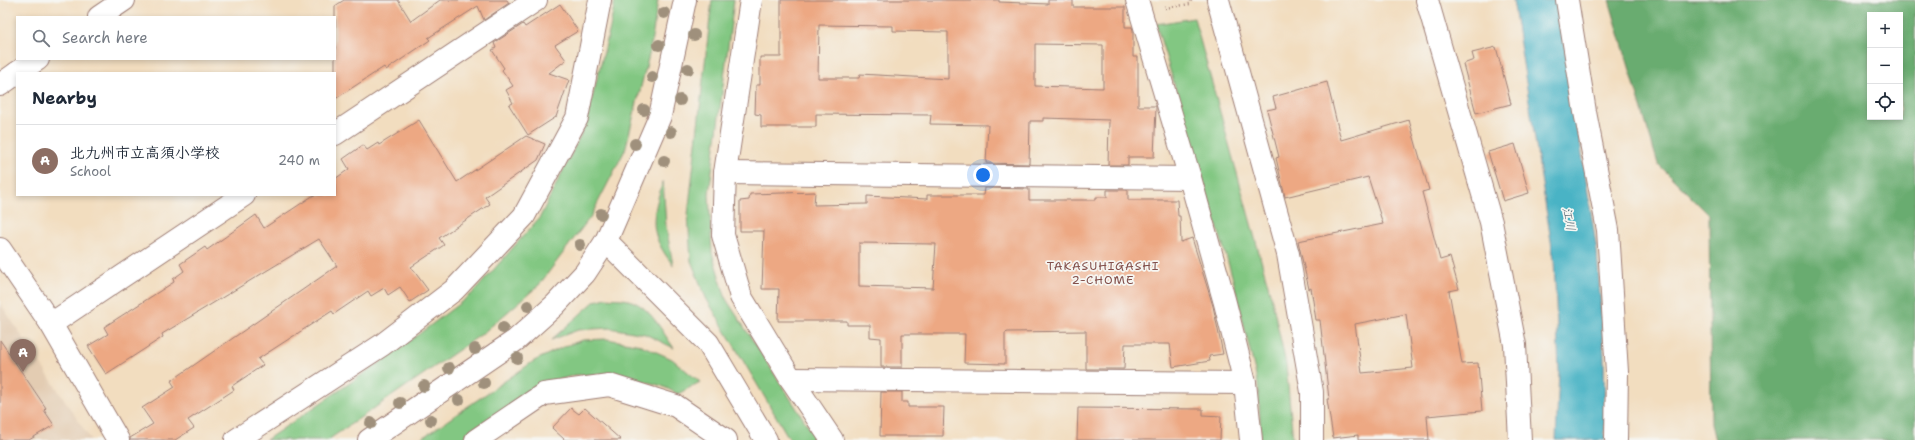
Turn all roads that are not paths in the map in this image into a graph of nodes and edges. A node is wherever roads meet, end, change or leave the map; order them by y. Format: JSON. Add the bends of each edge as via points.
{"nodes":[{"id":1,"x":124,"y":0,"type":"edge"},
{"id":2,"x":536,"y":0,"type":"edge"},
{"id":3,"x":600,"y":0,"type":"edge"},
{"id":4,"x":685,"y":0,"type":"edge"},
{"id":5,"x":751,"y":0,"type":"edge"},
{"id":6,"x":1137,"y":0,"type":"edge"},
{"id":7,"x":1218,"y":0,"type":"edge"},
{"id":8,"x":1428,"y":0,"type":"edge"},
{"id":9,"x":1567,"y":0,"type":"edge"},
{"id":10,"x":100,"y":16,"type":"edge"},
{"id":11,"x":36,"y":60,"type":"edge"},
{"id":12,"x":18,"y":72,"type":"edge"},
{"id":13,"x":16,"y":74,"type":"edge"},
{"id":14,"x":0,"y":85,"type":"edge"},
{"id":15,"x":336,"y":133,"type":"edge"},
{"id":16,"x":725,"y":173,"type":"junction"},
{"id":17,"x":1190,"y":178,"type":"junction"},
{"id":18,"x":243,"y":196,"type":"edge"},
{"id":19,"x":606,"y":241,"type":"junction"},
{"id":20,"x":0,"y":249,"type":"edge"},
{"id":21,"x":51,"y":324,"type":"junction"},
{"id":22,"x":791,"y":379,"type":"junction"},
{"id":23,"x":1245,"y":383,"type":"junction"},
{"id":24,"x":118,"y":440,"type":"edge"},
{"id":25,"x":236,"y":440,"type":"edge"},
{"id":26,"x":368,"y":440,"type":"edge"},
{"id":27,"x":476,"y":440,"type":"edge"},
{"id":28,"x":726,"y":440,"type":"edge"},
{"id":29,"x":766,"y":440,"type":"edge"},
{"id":30,"x":832,"y":440,"type":"edge"},
{"id":31,"x":1251,"y":440,"type":"edge"},
{"id":32,"x":1312,"y":440,"type":"edge"},
{"id":33,"x":1520,"y":440,"type":"edge"},
{"id":34,"x":1616,"y":440,"type":"edge"}],
"edges":[{"from":1,"to":10,"type":"street"},
{"from":2,"to":15,"type":"street"},
{"from":3,"to":25,"type":"street","via":[[576,118],[524,216],[454,290],[382,345]]},
{"from":4,"to":19,"type":"street","via":[[660,116]]},
{"from":5,"to":16,"type":"street"},
{"from":6,"to":17,"type":"street"},
{"from":7,"to":32,"type":"street","via":[[1288,254],[1312,392]]},
{"from":8,"to":33,"type":"street","via":[[1491,222],[1515,345]]},
{"from":9,"to":34,"type":"street","via":[[1608,230],[1618,372]]},
{"from":11,"to":12,"type":"street"},
{"from":13,"to":14,"type":"street"},
{"from":16,"to":17,"type":"street"},
{"from":16,"to":22,"type":"street","via":[[723,235],[741,297]]},
{"from":17,"to":23,"type":"street"},
{"from":18,"to":21,"type":"street"},
{"from":19,"to":26,"type":"street","via":[[585,273],[556,305],[516,340]]},
{"from":19,"to":29,"type":"street","via":[[708,343]]},
{"from":20,"to":21,"type":"street"},
{"from":21,"to":24,"type":"street"},
{"from":22,"to":23,"type":"street"},
{"from":22,"to":30,"type":"street"},
{"from":23,"to":31,"type":"street"},
{"from":27,"to":28,"type":"street","via":[[544,394],[609,385],[676,406]]}]}
